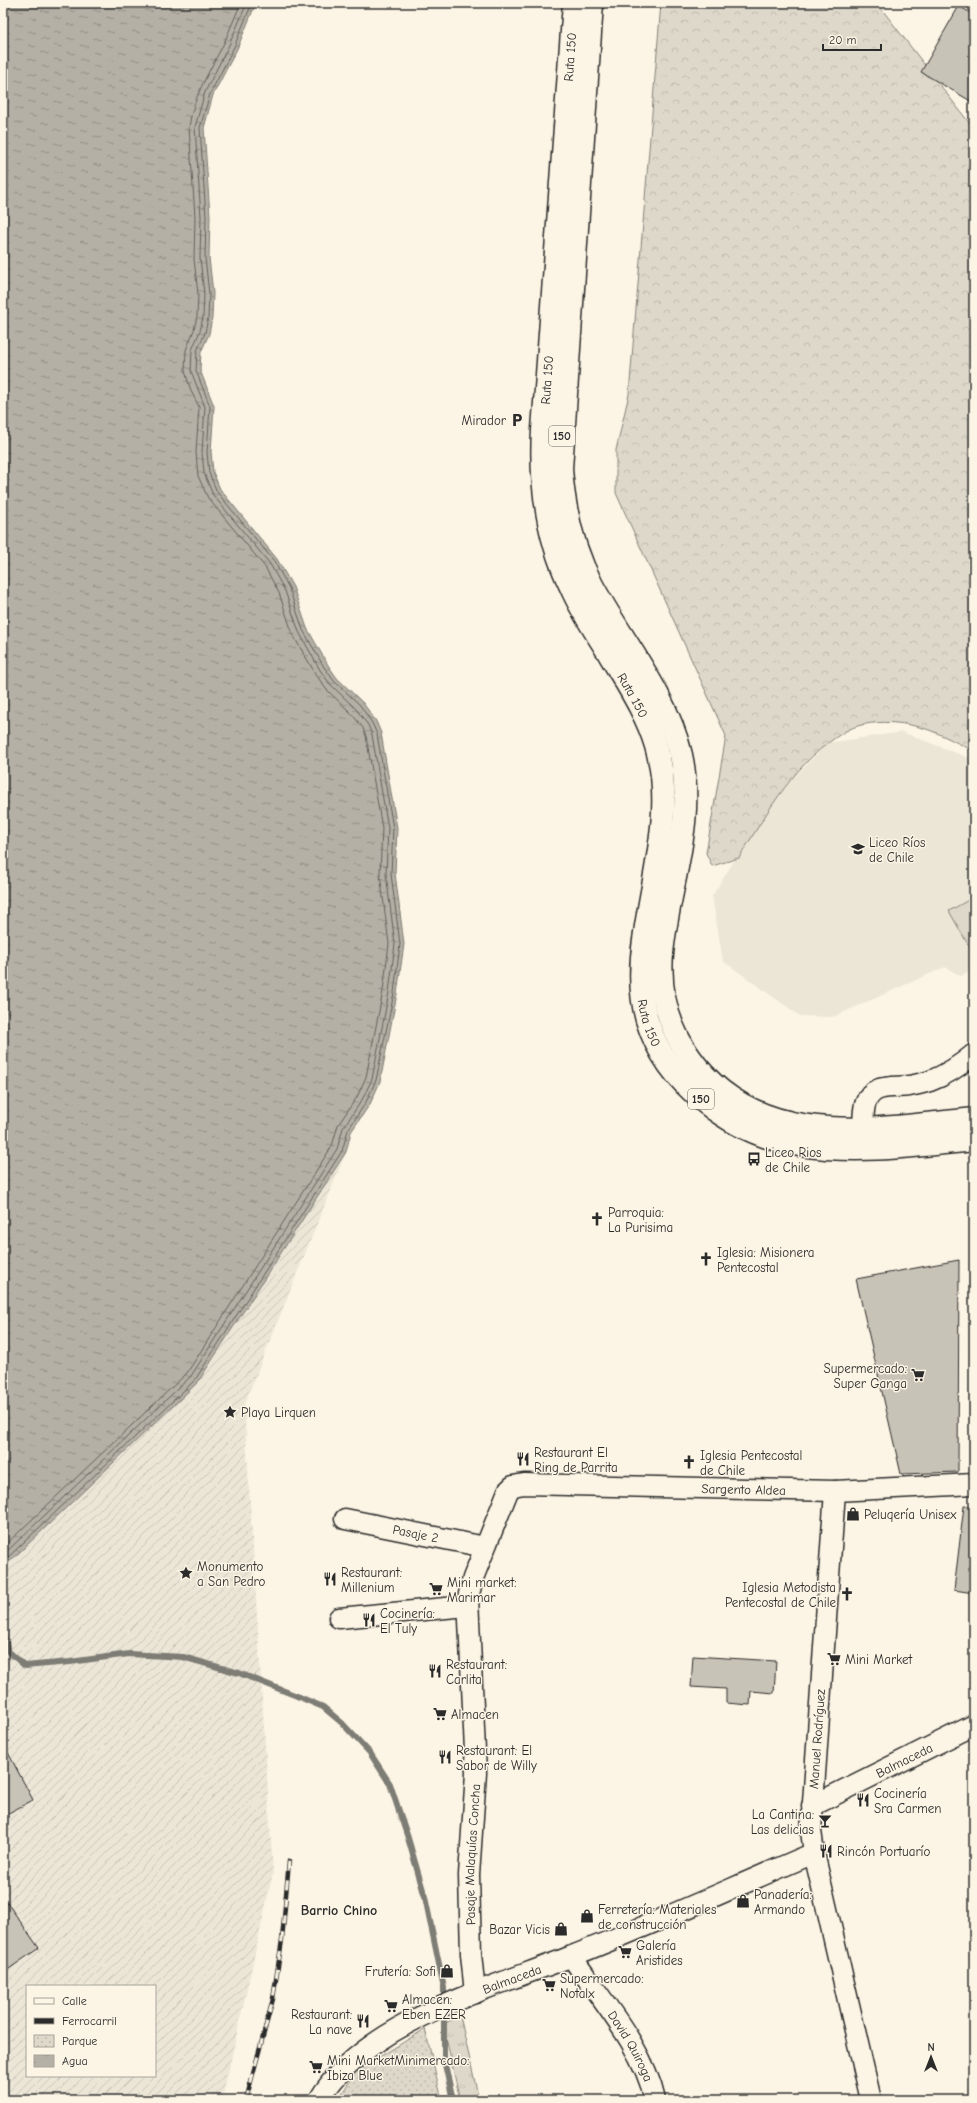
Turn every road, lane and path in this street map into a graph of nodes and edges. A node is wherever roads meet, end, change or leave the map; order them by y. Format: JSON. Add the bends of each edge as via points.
{"nodes":[{"id":1,"x":574,"y":3,"type":"edge"},
{"id":2,"x":592,"y":3,"type":"edge"},
{"id":3,"x":974,"y":1054,"type":"edge"},
{"id":4,"x":974,"y":1113,"type":"edge"},
{"id":5,"x":964,"y":1120,"type":"edge"},
{"id":6,"x":865,"y":1139,"type":"junction"},
{"id":7,"x":974,"y":1140,"type":"edge"},
{"id":8,"x":974,"y":1484,"type":"edge"},
{"id":9,"x":513,"y":1486,"type":"joint"},
{"id":10,"x":835,"y":1491,"type":"junction"},
{"id":11,"x":345,"y":1519,"type":"dead end"},
{"id":12,"x":485,"y":1547,"type":"junction"},
{"id":13,"x":467,"y":1606,"type":"junction"},
{"id":14,"x":338,"y":1618,"type":"dead end"},
{"id":15,"x":974,"y":1725,"type":"edge"},
{"id":16,"x":812,"y":1806,"type":"junction"},
{"id":17,"x":814,"y":1853,"type":"junction"},
{"id":18,"x":572,"y":1956,"type":"junction"},
{"id":19,"x":475,"y":1993,"type":"junction"},
{"id":20,"x":319,"y":2100,"type":"edge"},
{"id":21,"x":655,"y":2100,"type":"edge"},
{"id":22,"x":871,"y":2100,"type":"edge"}],
"edges":[{"from":1,"to":6,"type":"main road","name":"Ruta 150","number":"150","via":[[543,430],[542,475],[548,520],[561,565],[583,610],[639,705],[656,748],[661,771],[663,813],[642,963],[647,1019],[659,1048],[680,1078],[706,1104],[733,1121],[762,1135],[796,1144],[841,1149]]},
{"from":2,"to":6,"type":"main road","name":"Ruta 150","number":"150","via":[[561,469],[567,515],[581,562],[665,710],[681,756],[685,779],[685,820],[662,954],[665,1005],[677,1036],[694,1064],[726,1095],[763,1116]]},
{"from":3,"to":6,"type":"street","via":[[965,1062],[930,1080],[873,1092],[866,1101]]},
{"from":4,"to":5,"type":"street"},
{"from":5,"to":6,"type":"main road","name":"Ruta 150","number":"150"},
{"from":6,"to":7,"type":"main road","name":"Ruta 150","number":"150"},
{"from":8,"to":10,"type":"street","name":"Sargento Aldea"},
{"from":9,"to":10,"type":"street","name":"Sargento Aldea","via":[[532,1484]]},
{"from":9,"to":12,"type":"street","name":"Pasaje Malaquías Concha","via":[[505,1497]]},
{"from":10,"to":16,"type":"street","name":"Manuel Rodríguez"},
{"from":11,"to":12,"type":"street","name":"Pasaje 2"},
{"from":12,"to":13,"type":"street","name":"Pasaje Malaquías Concha","via":[[471,1584]]},
{"from":13,"to":14,"type":"street"},
{"from":13,"to":19,"type":"street","name":"Pasaje Malaquías Concha","via":[[476,1773],[470,1850],[470,1916]]},
{"from":15,"to":16,"type":"street","name":"Balmaceda"},
{"from":16,"to":17,"type":"street","name":"Manuel Rodríguez","via":[[811,1831]]},
{"from":17,"to":18,"type":"street","name":"Balmaceda"},
{"from":17,"to":22,"type":"street","name":"Manuel Rodríguez"},
{"from":18,"to":19,"type":"street","name":"Balmaceda"},
{"from":18,"to":21,"type":"street","name":"David Quiroga","via":[[641,2057]]},
{"from":19,"to":20,"type":"street","name":"Balmaceda","via":[[422,2016],[390,2034],[358,2057],[332,2081]]}]}
